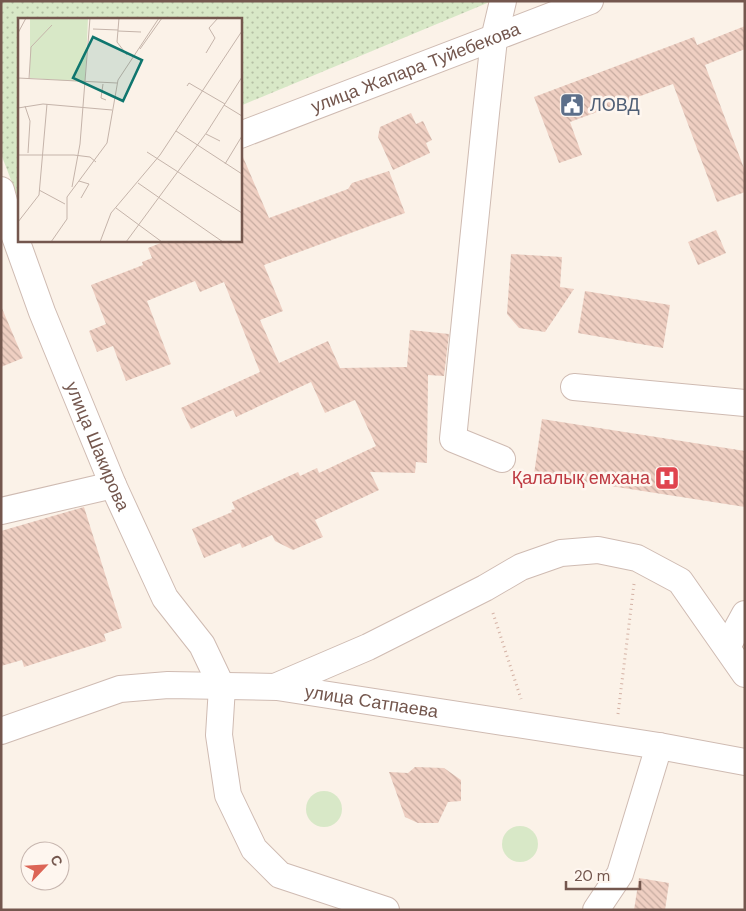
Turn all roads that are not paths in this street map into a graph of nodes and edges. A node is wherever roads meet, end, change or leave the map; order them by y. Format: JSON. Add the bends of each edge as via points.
{"nodes":[{"id":1,"x":503,"y":1,"type":"edge"},
{"id":2,"x":590,"y":1,"type":"edge"},
{"id":3,"x":494,"y":39,"type":"junction"},
{"id":4,"x":241,"y":135,"type":"edge"},
{"id":5,"x":1,"y":190,"type":"edge"},
{"id":6,"x":10,"y":220,"type":"edge"},
{"id":7,"x":574,"y":387,"type":"dead end"},
{"id":8,"x":745,"y":403,"type":"edge"},
{"id":9,"x":502,"y":459,"type":"dead end"},
{"id":10,"x":113,"y":485,"type":"junction"},
{"id":11,"x":1,"y":511,"type":"edge"},
{"id":12,"x":745,"y":614,"type":"edge"},
{"id":13,"x":727,"y":647,"type":"junction"},
{"id":14,"x":745,"y":674,"type":"edge"},
{"id":15,"x":222,"y":687,"type":"junction"},
{"id":16,"x":277,"y":687,"type":"junction"},
{"id":17,"x":1,"y":731,"type":"edge"},
{"id":18,"x":659,"y":746,"type":"junction"},
{"id":19,"x":745,"y":762,"type":"edge"},
{"id":20,"x":386,"y":910,"type":"edge"},
{"id":21,"x":596,"y":910,"type":"edge"}],
"edges":[{"from":1,"to":3,"type":"street"},
{"from":2,"to":3,"type":"street","name":"улица Жапара Туйебекова"},
{"from":3,"to":4,"type":"street","name":"улица Жапара Туйебекова"},
{"from":3,"to":9,"type":"street","via":[[453,439]]},
{"from":5,"to":6,"type":"street","name":"улица Шакирова"},
{"from":6,"to":10,"type":"street","name":"улица Шакирова","via":[[42,312]]},
{"from":7,"to":8,"type":"street"},
{"from":10,"to":11,"type":"street"},
{"from":10,"to":15,"type":"street","name":"улица Шакирова","via":[[165,598],[202,645]]},
{"from":12,"to":13,"type":"street"},
{"from":13,"to":14,"type":"street"},
{"from":13,"to":16,"type":"street","via":[[680,581],[637,558],[598,550],[561,553],[521,567],[368,647]]},
{"from":15,"to":16,"type":"street","name":"улица Сатпаева"},
{"from":15,"to":17,"type":"street","name":"улица Сатпаева","via":[[168,685],[120,689]]},
{"from":15,"to":20,"type":"street","via":[[219,736],[228,795],[254,848],[280,875]]},
{"from":16,"to":18,"type":"street","name":"улица Сатпаева"},
{"from":18,"to":19,"type":"street","name":"улица Сатпаева"},
{"from":18,"to":21,"type":"street","via":[[620,874]]}]}
